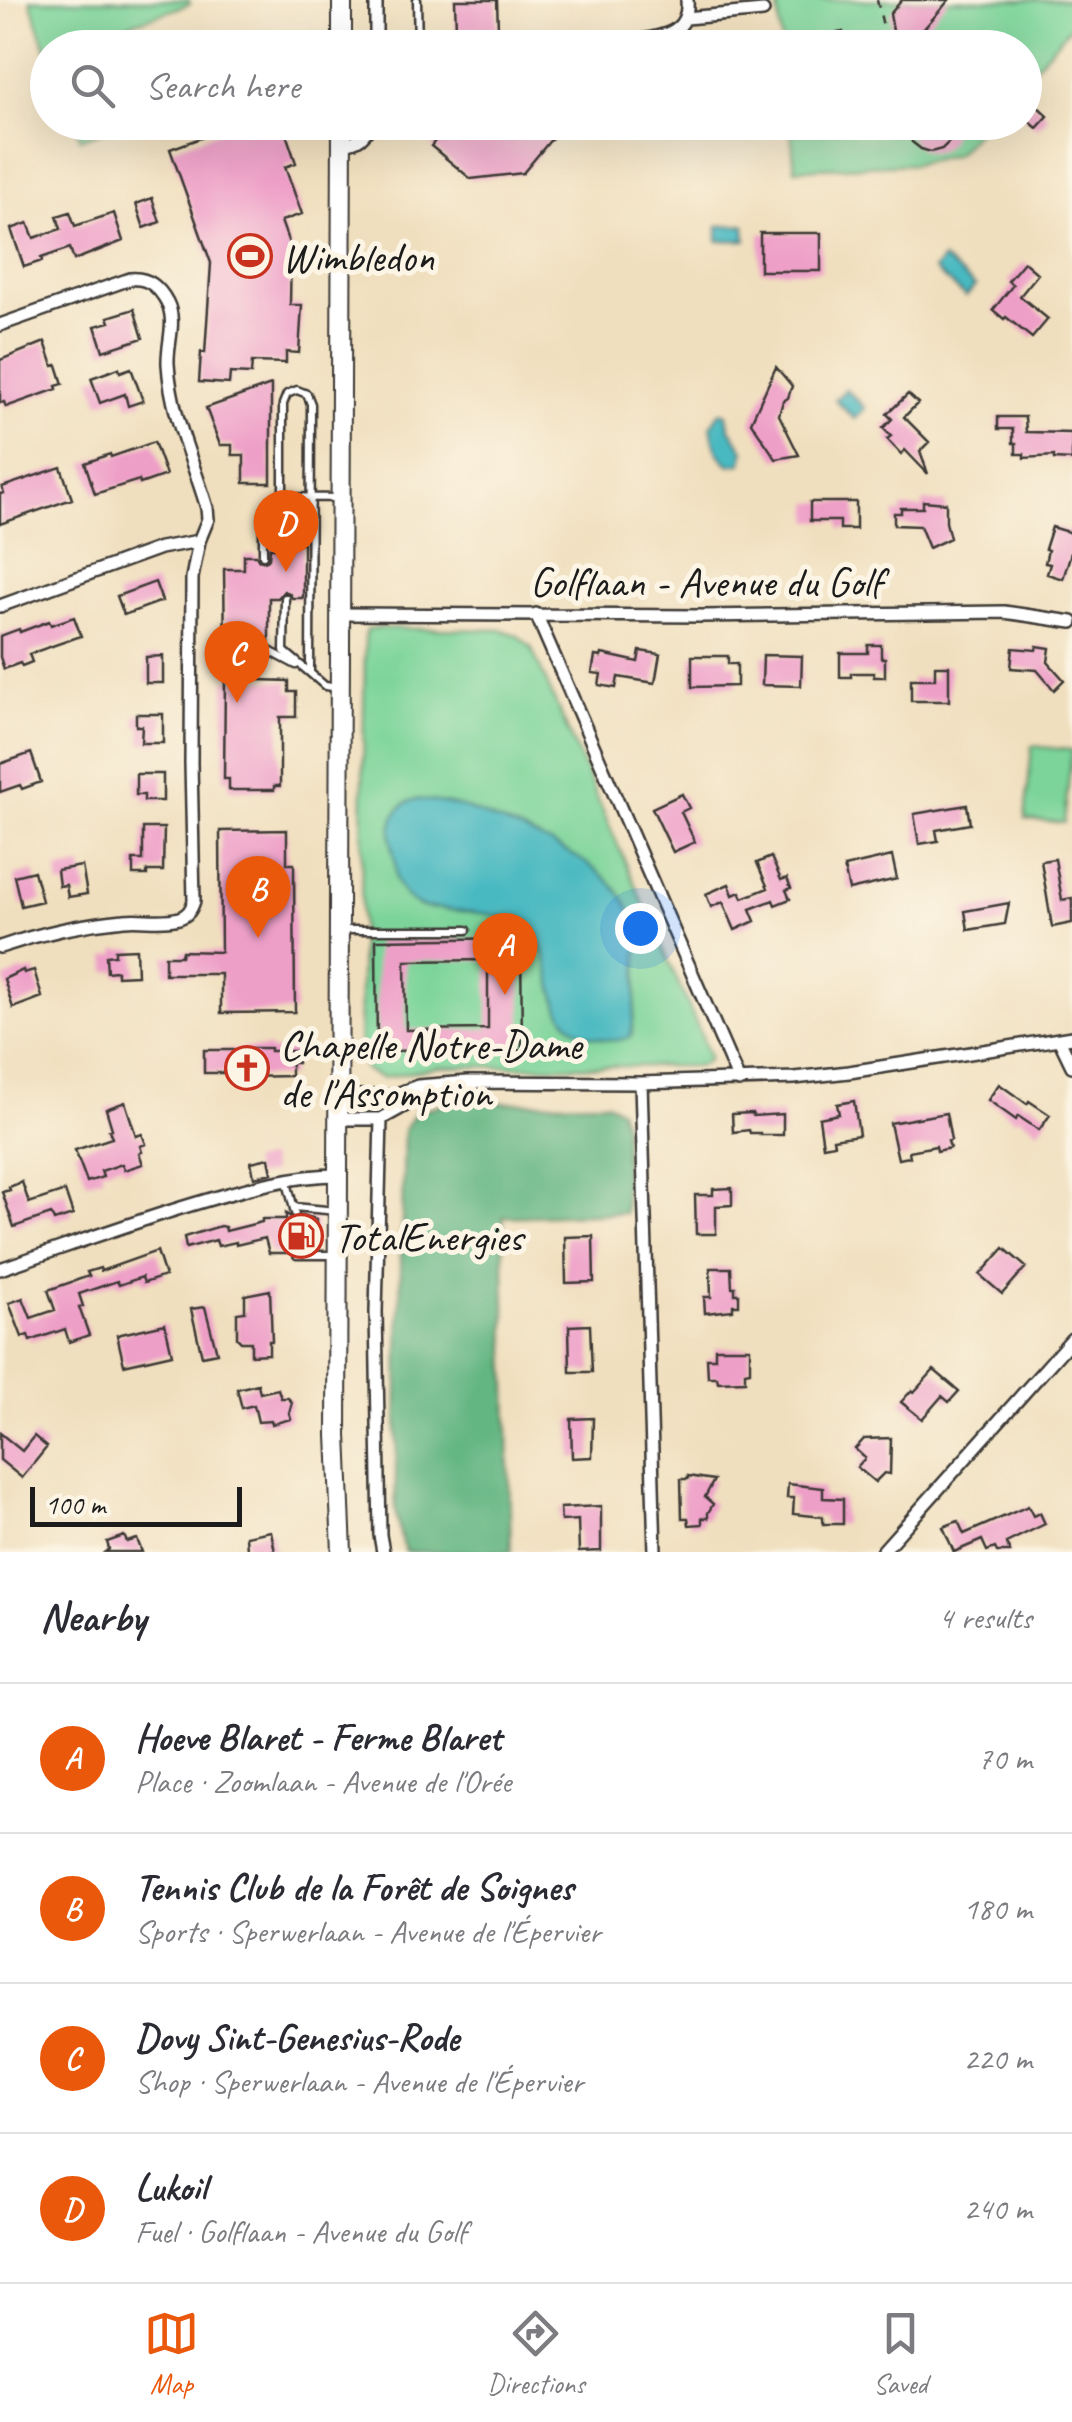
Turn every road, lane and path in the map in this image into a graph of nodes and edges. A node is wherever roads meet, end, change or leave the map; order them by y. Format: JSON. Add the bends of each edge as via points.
{"nodes":[{"id":1,"x":342,"y":0,"type":"edge"},
{"id":2,"x":376,"y":0,"type":"edge"},
{"id":3,"x":417,"y":0,"type":"edge"},
{"id":4,"x":687,"y":0,"type":"edge"},
{"id":5,"x":877,"y":0,"type":"edge"},
{"id":6,"x":763,"y":11,"type":"dead end"},
{"id":7,"x":686,"y":18,"type":"junction"},
{"id":8,"x":342,"y":30,"type":"edge"},
{"id":9,"x":376,"y":30,"type":"edge"},
{"id":10,"x":418,"y":30,"type":"edge"},
{"id":11,"x":676,"y":30,"type":"edge"},
{"id":12,"x":884,"y":30,"type":"edge"},
{"id":13,"x":342,"y":140,"type":"edge"},
{"id":14,"x":359,"y":140,"type":"edge"},
{"id":15,"x":342,"y":144,"type":"junction"},
{"id":16,"x":0,"y":325,"type":"edge"},
{"id":17,"x":282,"y":497,"type":"junction"},
{"id":18,"x":311,"y":498,"type":"junction"},
{"id":19,"x":342,"y":498,"type":"junction"},
{"id":20,"x":310,"y":528,"type":"junction"},
{"id":21,"x":297,"y":538,"type":"dead end"},
{"id":22,"x":199,"y":541,"type":"junction"},
{"id":23,"x":263,"y":555,"type":"dead end"},
{"id":24,"x":285,"y":598,"type":"dead end"},
{"id":25,"x":0,"y":606,"type":"edge"},
{"id":26,"x":341,"y":614,"type":"junction"},
{"id":27,"x":536,"y":614,"type":"junction"},
{"id":28,"x":1072,"y":621,"type":"edge"},
{"id":29,"x":262,"y":647,"type":"dead end"},
{"id":30,"x":310,"y":673,"type":"junction"},
{"id":31,"x":341,"y":688,"type":"junction"},
{"id":32,"x":340,"y":930,"type":"junction"},
{"id":33,"x":467,"y":930,"type":"dead end"},
{"id":34,"x":0,"y":947,"type":"edge"},
{"id":35,"x":1065,"y":1038,"type":"edge"},
{"id":36,"x":1072,"y":1066,"type":"edge"},
{"id":37,"x":739,"y":1081,"type":"junction"},
{"id":38,"x":641,"y":1083,"type":"junction"},
{"id":39,"x":436,"y":1086,"type":"junction"},
{"id":40,"x":340,"y":1096,"type":"junction"},
{"id":41,"x":340,"y":1119,"type":"junction"},
{"id":42,"x":381,"y":1119,"type":"junction"},
{"id":43,"x":339,"y":1174,"type":"junction"},
{"id":44,"x":286,"y":1180,"type":"junction"},
{"id":45,"x":339,"y":1210,"type":"junction"},
{"id":46,"x":297,"y":1253,"type":"dead end"},
{"id":47,"x":338,"y":1255,"type":"junction"},
{"id":48,"x":0,"y":1270,"type":"edge"},
{"id":49,"x":1072,"y":1339,"type":"edge"},
{"id":50,"x":342,"y":1552,"type":"edge"},
{"id":51,"x":383,"y":1552,"type":"edge"},
{"id":52,"x":655,"y":1552,"type":"edge"},
{"id":53,"x":882,"y":1552,"type":"edge"}],
"edges":[{"from":1,"to":8,"type":"main road"},
{"from":2,"to":9,"type":"street"},
{"from":3,"to":10,"type":"lane"},
{"from":4,"to":7,"type":"street"},
{"from":5,"to":12,"type":"path"},
{"from":6,"to":7,"type":"street"},
{"from":7,"to":11,"type":"street"},
{"from":13,"to":15,"type":"main road"},
{"from":14,"to":15,"type":"street"},
{"from":15,"to":19,"type":"main road"},
{"from":16,"to":22,"type":"street","via":[[130,279],[154,284],[172,317],[170,390],[207,508]]},
{"from":17,"to":18,"type":"lane"},
{"from":17,"to":18,"type":"lane","via":[[283,404],[297,390],[312,404]]},
{"from":17,"to":23,"type":"lane","via":[[263,531]]},
{"from":18,"to":19,"type":"lane"},
{"from":18,"to":20,"type":"lane"},
{"from":19,"to":26,"type":"main road"},
{"from":20,"to":21,"type":"lane"},
{"from":20,"to":30,"type":"lane"},
{"from":22,"to":25,"type":"street","via":[[160,548]]},
{"from":22,"to":34,"type":"street","via":[[192,578],[192,909],[176,919],[84,925]]},
{"from":24,"to":30,"type":"lane","via":[[284,651]]},
{"from":26,"to":27,"type":"street","name":"Golflaan - Avenue du Golf"},
{"from":26,"to":31,"type":"main road"},
{"from":27,"to":28,"type":"street","name":"Golflaan - Avenue du Golf","via":[[1004,612]]},
{"from":27,"to":37,"type":"street"},
{"from":29,"to":30,"type":"lane"},
{"from":30,"to":31,"type":"lane"},
{"from":31,"to":32,"type":"main road"},
{"from":32,"to":33,"type":"lane"},
{"from":32,"to":40,"type":"main road"},
{"from":35,"to":36,"type":"street"},
{"from":35,"to":37,"type":"street","via":[[849,1072]]},
{"from":37,"to":38,"type":"street"},
{"from":38,"to":39,"type":"street"},
{"from":38,"to":52,"type":"street"},
{"from":39,"to":40,"type":"street","via":[[392,1096]]},
{"from":39,"to":42,"type":"street"},
{"from":40,"to":41,"type":"main road"},
{"from":41,"to":42,"type":"street"},
{"from":41,"to":43,"type":"main road"},
{"from":42,"to":51,"type":"street","via":[[376,1312]]},
{"from":43,"to":44,"type":"street"},
{"from":43,"to":45,"type":"main road"},
{"from":44,"to":45,"type":"lane","via":[[294,1210]]},
{"from":44,"to":48,"type":"street","via":[[174,1210]]},
{"from":45,"to":47,"type":"main road"},
{"from":46,"to":47,"type":"lane"},
{"from":47,"to":50,"type":"main road"},
{"from":49,"to":53,"type":"street"}]}
